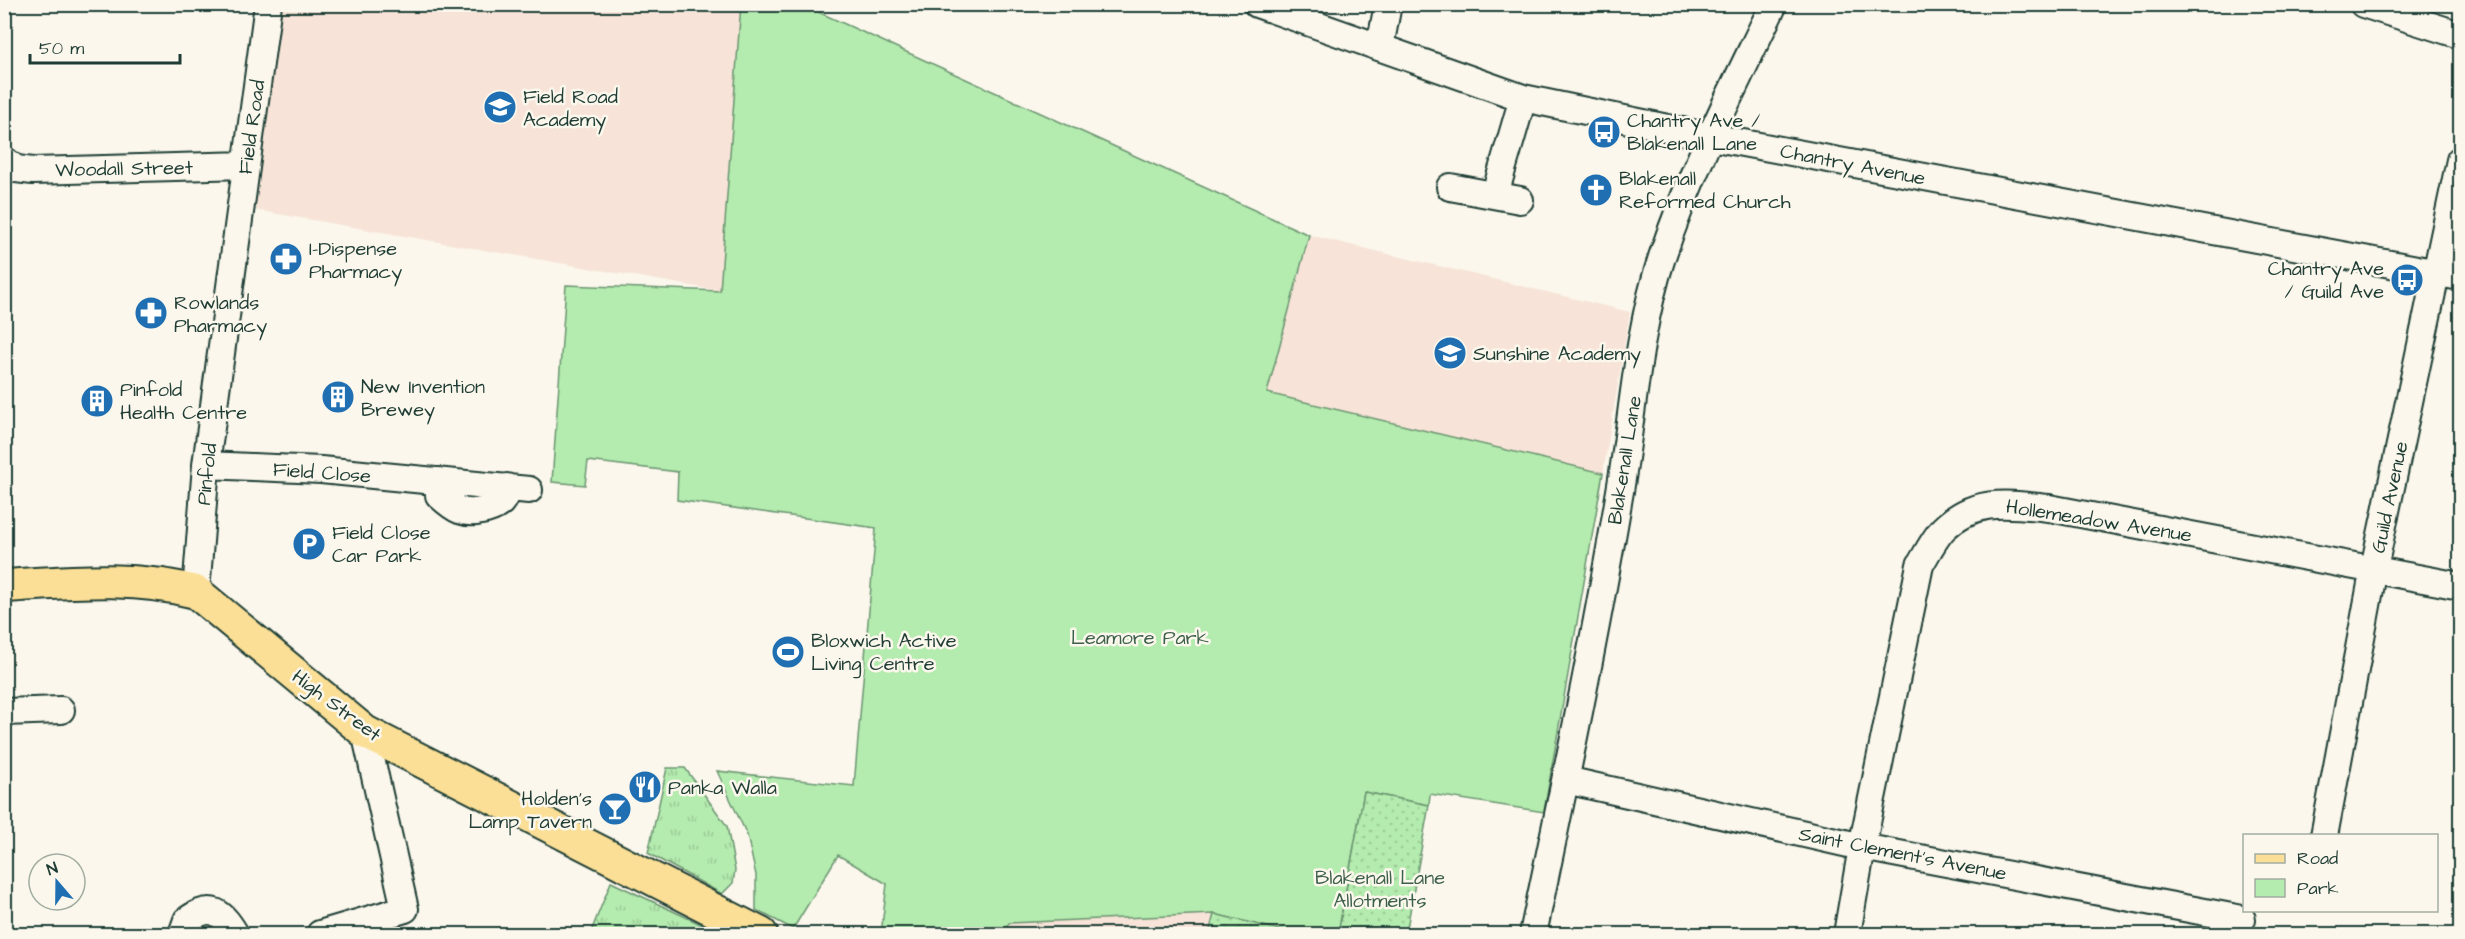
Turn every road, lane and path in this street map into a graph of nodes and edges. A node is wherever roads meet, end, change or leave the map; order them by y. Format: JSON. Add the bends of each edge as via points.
{"nodes":[{"id":1,"x":268,"y":4,"type":"edge"},
{"id":2,"x":1257,"y":4,"type":"edge"},
{"id":3,"x":1388,"y":4,"type":"edge"},
{"id":4,"x":1774,"y":4,"type":"edge"},
{"id":5,"x":2363,"y":4,"type":"edge"},
{"id":6,"x":2460,"y":35,"type":"edge"},
{"id":7,"x":1380,"y":47,"type":"junction"},
{"id":8,"x":1523,"y":98,"type":"junction"},
{"id":9,"x":1711,"y":137,"type":"junction"},
{"id":10,"x":4,"y":160,"type":"edge"},
{"id":11,"x":2460,"y":160,"type":"edge"},
{"id":12,"x":246,"y":165,"type":"junction"},
{"id":13,"x":1450,"y":187,"type":"dead end"},
{"id":14,"x":1495,"y":194,"type":"junction"},
{"id":15,"x":1521,"y":200,"type":"dead end"},
{"id":16,"x":235,"y":249,"type":"joint"},
{"id":17,"x":2449,"y":276,"type":"edge"},
{"id":18,"x":206,"y":465,"type":"junction"},
{"id":19,"x":518,"y":489,"type":"dead end"},
{"id":20,"x":2374,"y":568,"type":"junction"},
{"id":21,"x":4,"y":586,"type":"edge"},
{"id":22,"x":2460,"y":586,"type":"edge"},
{"id":23,"x":196,"y":592,"type":"junction"},
{"id":24,"x":61,"y":710,"type":"dead end"},
{"id":25,"x":4,"y":712,"type":"edge"},
{"id":26,"x":365,"y":732,"type":"junction"},
{"id":27,"x":1566,"y":780,"type":"junction"},
{"id":28,"x":2324,"y":834,"type":"edge"},
{"id":29,"x":1862,"y":847,"type":"junction"},
{"id":30,"x":2242,"y":921,"type":"edge"},
{"id":31,"x":182,"y":934,"type":"edge"},
{"id":32,"x":235,"y":934,"type":"edge"},
{"id":33,"x":320,"y":934,"type":"edge"},
{"id":34,"x":761,"y":934,"type":"edge"},
{"id":35,"x":1533,"y":934,"type":"edge"},
{"id":36,"x":1848,"y":934,"type":"edge"}],
"edges":[{"from":1,"to":12,"type":"street","name":"Field Road"},
{"from":2,"to":7,"type":"street","name":"Chantry Avenue"},
{"from":3,"to":7,"type":"street"},
{"from":4,"to":9,"type":"street","name":"Blakenall Lane"},
{"from":5,"to":6,"type":"street"},
{"from":7,"to":8,"type":"street","name":"Chantry Avenue"},
{"from":8,"to":9,"type":"street","name":"Chantry Avenue"},
{"from":8,"to":14,"type":"street"},
{"from":9,"to":17,"type":"street","name":"Chantry Avenue"},
{"from":9,"to":27,"type":"street","name":"Blakenall Lane","via":[[1661,260],[1644,329],[1620,490]]},
{"from":10,"to":12,"type":"street","name":"Woodall Street","via":[[16,169],[33,171]]},
{"from":11,"to":17,"type":"street","name":"Guild Avenue"},
{"from":12,"to":16,"type":"street","name":"Field Road"},
{"from":13,"to":14,"type":"street"},
{"from":14,"to":15,"type":"street"},
{"from":16,"to":18,"type":"street","name":"Pinfold"},
{"from":17,"to":20,"type":"street","name":"Guild Avenue"},
{"from":18,"to":19,"type":"street","name":"Field Close","via":[[321,470]]},
{"from":18,"to":23,"type":"street","name":"Pinfold"},
{"from":20,"to":22,"type":"street","name":"Hollemeadow Avenue"},
{"from":20,"to":28,"type":"street","name":"Guild Avenue"},
{"from":20,"to":29,"type":"street","name":"Hollemeadow Avenue","via":[[2049,507],[2001,503],[1975,507],[1943,530],[1920,565]]},
{"from":21,"to":23,"type":"main road","name":"High Street","via":[[124,580],[168,584]]},
{"from":23,"to":26,"type":"main road","name":"High Street"},
{"from":24,"to":25,"type":"street"},
{"from":26,"to":33,"type":"street","via":[[405,909]]},
{"from":26,"to":34,"type":"main road","name":"High Street"},
{"from":27,"to":29,"type":"street","name":"Saint Clement's Avenue"},
{"from":27,"to":35,"type":"street","name":"Blakenall Lane"},
{"from":29,"to":30,"type":"street","name":"Saint Clement's Avenue"},
{"from":29,"to":36,"type":"street","name":"Hollemeadow Avenue"},
{"from":31,"to":32,"type":"street","via":[[187,920],[204,911],[215,911],[224,916]]}]}
